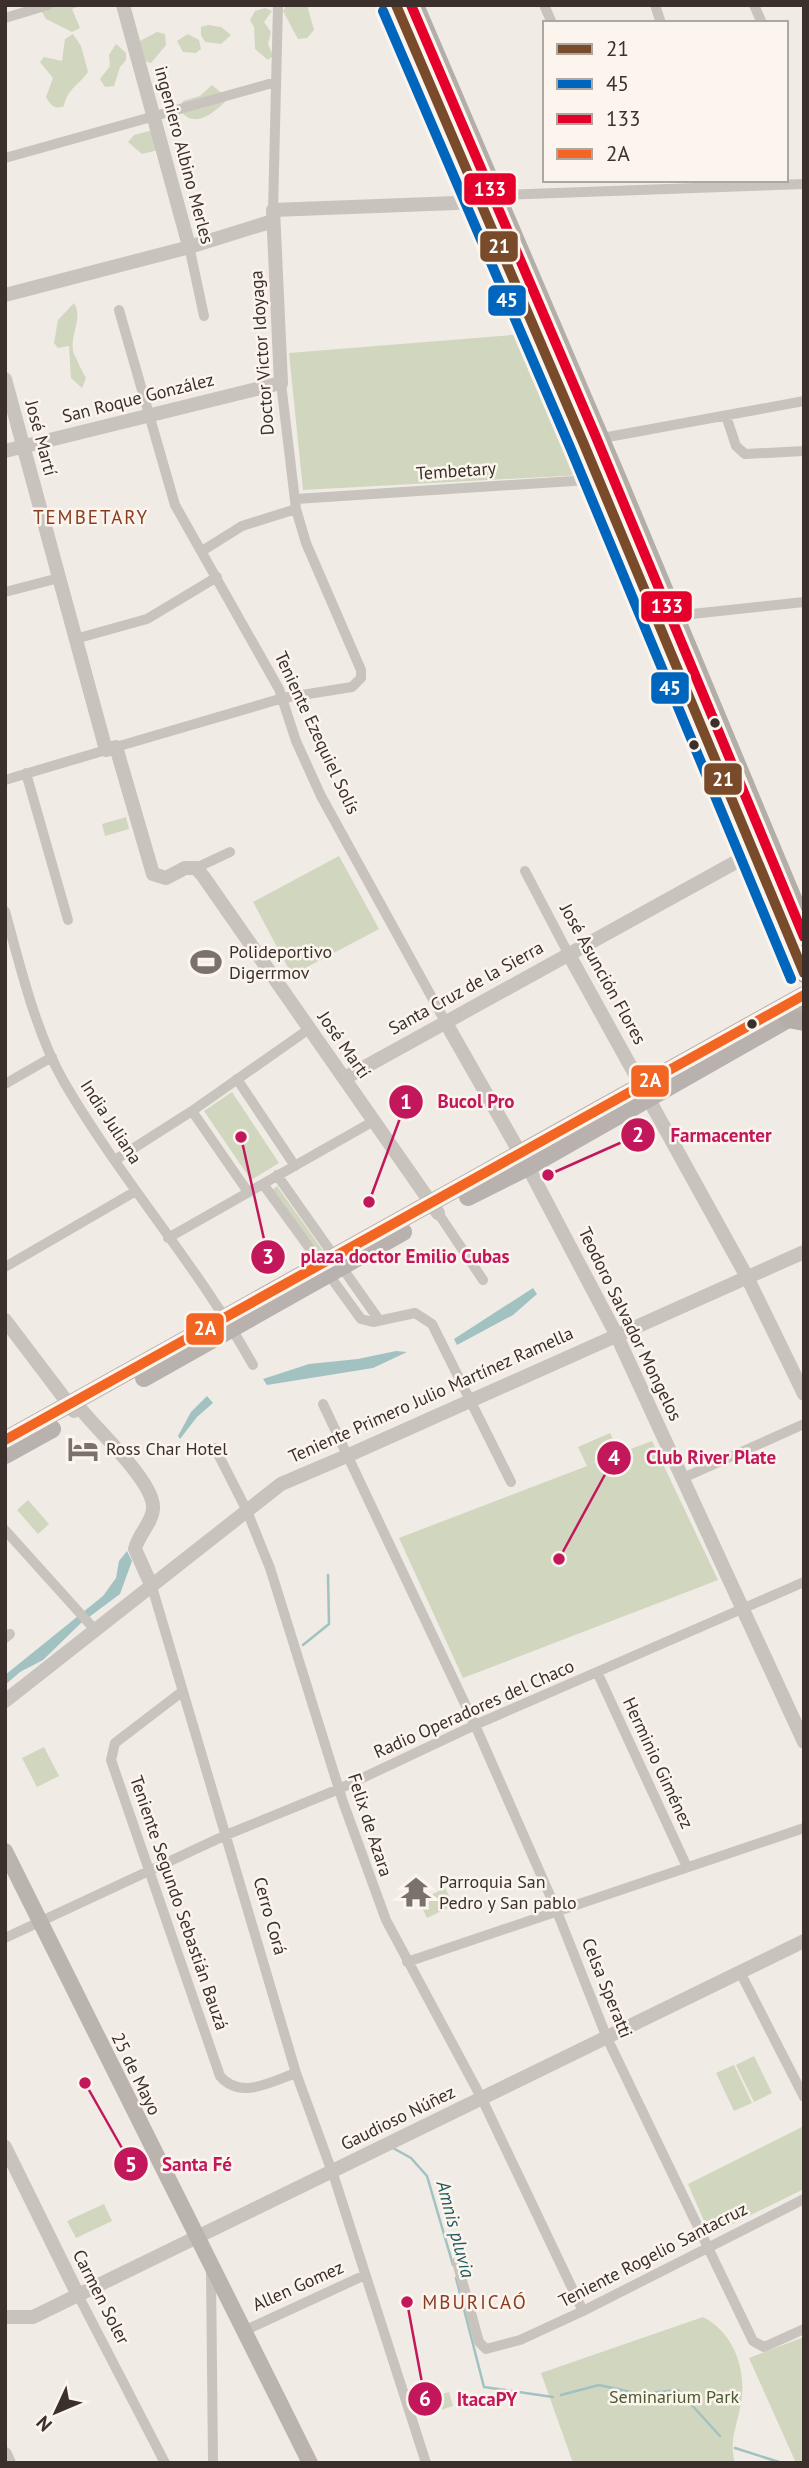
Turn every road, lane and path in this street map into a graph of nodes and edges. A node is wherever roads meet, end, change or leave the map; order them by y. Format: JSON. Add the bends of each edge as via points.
{"nodes":[{"id":1,"x":48,"y":5,"type":"edge"},
{"id":2,"x":123,"y":5,"type":"edge"},
{"id":3,"x":278,"y":5,"type":"edge"},
{"id":4,"x":396,"y":5,"type":"edge"},
{"id":5,"x":415,"y":5,"type":"edge"},
{"id":6,"x":544,"y":5,"type":"edge"},
{"id":7,"x":754,"y":5,"type":"edge"},
{"id":8,"x":5,"y":18,"type":"edge"},
{"id":9,"x":551,"y":21,"type":"edge"},
{"id":10,"x":761,"y":21,"type":"edge"},
{"id":11,"x":276,"y":82,"type":"junction"},
{"id":12,"x":154,"y":118,"type":"junction"},
{"id":13,"x":5,"y":158,"type":"edge"},
{"id":14,"x":804,"y":184,"type":"edge"},
{"id":15,"x":615,"y":186,"type":"edge"},
{"id":16,"x":490,"y":198,"type":"junction"},
{"id":17,"x":273,"y":215,"type":"junction"},
{"id":18,"x":190,"y":246,"type":"junction"},
{"id":19,"x":5,"y":295,"type":"edge"},
{"id":20,"x":119,"y":310,"type":"dead end"},
{"id":21,"x":204,"y":316,"type":"dead end"},
{"id":22,"x":5,"y":379,"type":"edge"},
{"id":23,"x":281,"y":383,"type":"junction"},
{"id":24,"x":804,"y":401,"type":"edge"},
{"id":25,"x":150,"y":414,"type":"junction"},
{"id":26,"x":726,"y":416,"type":"junction"},
{"id":27,"x":592,"y":440,"type":"junction"},
{"id":28,"x":23,"y":446,"type":"junction"},
{"id":29,"x":5,"y":451,"type":"edge"},
{"id":30,"x":804,"y":451,"type":"edge"},
{"id":31,"x":618,"y":478,"type":"junction"},
{"id":32,"x":599,"y":480,"type":"junction"},
{"id":33,"x":296,"y":504,"type":"junction"},
{"id":34,"x":202,"y":551,"type":"junction"},
{"id":35,"x":217,"y":577,"type":"junction"},
{"id":36,"x":59,"y":578,"type":"junction"},
{"id":37,"x":5,"y":592,"type":"edge"},
{"id":38,"x":804,"y":602,"type":"edge"},
{"id":39,"x":675,"y":616,"type":"junction"},
{"id":40,"x":656,"y":618,"type":"junction"},
{"id":41,"x":75,"y":639,"type":"junction"},
{"id":42,"x":283,"y":698,"type":"junction"},
{"id":43,"x":713,"y":705,"type":"junction"},
{"id":44,"x":695,"y":710,"type":"junction"},
{"id":45,"x":111,"y":748,"type":"junction"},
{"id":46,"x":26,"y":773,"type":"junction"},
{"id":47,"x":5,"y":780,"type":"edge"},
{"id":48,"x":230,"y":852,"type":"dead end"},
{"id":49,"x":754,"y":852,"type":"junction"},
{"id":50,"x":196,"y":868,"type":"junction"},
{"id":51,"x":525,"y":871,"type":"dead end"},
{"id":52,"x":5,"y":911,"type":"edge"},
{"id":53,"x":68,"y":920,"type":"dead end"},
{"id":54,"x":804,"y":925,"type":"edge"},
{"id":55,"x":568,"y":953,"type":"junction"},
{"id":56,"x":804,"y":974,"type":"edge"},
{"id":57,"x":804,"y":995,"type":"edge"},
{"id":58,"x":804,"y":1010,"type":"edge"},
{"id":59,"x":796,"y":1020,"type":"edge"},
{"id":60,"x":446,"y":1023,"type":"junction"},
{"id":61,"x":309,"y":1029,"type":"junction"},
{"id":62,"x":52,"y":1057,"type":"junction"},
{"id":63,"x":345,"y":1078,"type":"junction"},
{"id":64,"x":237,"y":1079,"type":"junction"},
{"id":65,"x":5,"y":1084,"type":"edge"},
{"id":66,"x":646,"y":1092,"type":"junction"},
{"id":67,"x":192,"y":1111,"type":"junction"},
{"id":68,"x":372,"y":1122,"type":"junction"},
{"id":69,"x":115,"y":1160,"type":"junction"},
{"id":70,"x":524,"y":1161,"type":"junction"},
{"id":71,"x":295,"y":1166,"type":"junction"},
{"id":72,"x":277,"y":1175,"type":"junction"},
{"id":73,"x":263,"y":1184,"type":"junction"},
{"id":74,"x":136,"y":1191,"type":"junction"},
{"id":75,"x":248,"y":1192,"type":"junction"},
{"id":76,"x":435,"y":1208,"type":"junction"},
{"id":77,"x":169,"y":1238,"type":"junction"},
{"id":78,"x":804,"y":1252,"type":"edge"},
{"id":79,"x":331,"y":1265,"type":"junction"},
{"id":80,"x":5,"y":1267,"type":"edge"},
{"id":81,"x":747,"y":1278,"type":"junction"},
{"id":82,"x":483,"y":1280,"type":"dead end"},
{"id":83,"x":5,"y":1320,"type":"edge"},
{"id":84,"x":379,"y":1320,"type":"junction"},
{"id":85,"x":230,"y":1323,"type":"junction"},
{"id":86,"x":616,"y":1334,"type":"junction"},
{"id":87,"x":253,"y":1365,"type":"dead end"},
{"id":88,"x":804,"y":1394,"type":"edge"},
{"id":89,"x":472,"y":1400,"type":"junction"},
{"id":90,"x":323,"y":1404,"type":"dead end"},
{"id":91,"x":76,"y":1408,"type":"junction"},
{"id":92,"x":804,"y":1424,"type":"edge"},
{"id":93,"x":5,"y":1440,"type":"edge"},
{"id":94,"x":215,"y":1448,"type":"dead end"},
{"id":95,"x":5,"y":1455,"type":"edge"},
{"id":96,"x":349,"y":1455,"type":"junction"},
{"id":97,"x":683,"y":1478,"type":"junction"},
{"id":98,"x":511,"y":1482,"type":"dead end"},
{"id":99,"x":247,"y":1511,"type":"junction"},
{"id":100,"x":5,"y":1530,"type":"edge"},
{"id":101,"x":804,"y":1582,"type":"edge"},
{"id":102,"x":152,"y":1587,"type":"junction"},
{"id":103,"x":744,"y":1609,"type":"junction"},
{"id":104,"x":93,"y":1626,"type":"junction"},
{"id":105,"x":598,"y":1674,"type":"junction"},
{"id":106,"x":183,"y":1691,"type":"junction"},
{"id":107,"x":5,"y":1701,"type":"edge"},
{"id":108,"x":475,"y":1725,"type":"junction"},
{"id":109,"x":804,"y":1742,"type":"edge"},
{"id":110,"x":339,"y":1789,"type":"junction"},
{"id":111,"x":804,"y":1828,"type":"edge"},
{"id":112,"x":226,"y":1835,"type":"junction"},
{"id":113,"x":5,"y":1851,"type":"edge"},
{"id":114,"x":687,"y":1867,"type":"junction"},
{"id":115,"x":150,"y":1870,"type":"junction"},
{"id":116,"x":556,"y":1909,"type":"junction"},
{"id":117,"x":38,"y":1921,"type":"junction"},
{"id":118,"x":5,"y":1938,"type":"edge"},
{"id":119,"x":804,"y":1941,"type":"edge"},
{"id":120,"x":407,"y":1962,"type":"junction"},
{"id":121,"x":740,"y":1972,"type":"junction"},
{"id":122,"x":607,"y":2038,"type":"junction"},
{"id":123,"x":296,"y":2073,"type":"junction"},
{"id":124,"x":804,"y":2098,"type":"edge"},
{"id":125,"x":482,"y":2099,"type":"junction"},
{"id":126,"x":5,"y":2147,"type":"edge"},
{"id":127,"x":331,"y":2171,"type":"junction"},
{"id":128,"x":804,"y":2199,"type":"edge"},
{"id":129,"x":195,"y":2236,"type":"junction"},
{"id":130,"x":708,"y":2248,"type":"junction"},
{"id":131,"x":457,"y":2262,"type":"dead end"},
{"id":132,"x":211,"y":2267,"type":"junction"},
{"id":133,"x":365,"y":2275,"type":"junction"},
{"id":134,"x":78,"y":2295,"type":"junction"},
{"id":135,"x":583,"y":2311,"type":"junction"},
{"id":136,"x":5,"y":2318,"type":"edge"},
{"id":137,"x":804,"y":2329,"type":"edge"},
{"id":138,"x":246,"y":2330,"type":"junction"},
{"id":139,"x":5,"y":2454,"type":"edge"},
{"id":140,"x":9,"y":2463,"type":"edge"},
{"id":141,"x":165,"y":2463,"type":"edge"},
{"id":142,"x":213,"y":2463,"type":"edge"},
{"id":143,"x":310,"y":2463,"type":"edge"},
{"id":144,"x":426,"y":2463,"type":"edge"}],
"edges":[{"from":1,"to":8,"type":"street"},
{"from":2,"to":12,"type":"street","name":"ingeniero Albino Merles"},
{"from":3,"to":11,"type":"street","name":"Doctor Victor Idoyaga"},
{"from":4,"to":16,"type":"highway"},
{"from":5,"to":16,"type":"highway"},
{"from":6,"to":9,"type":"street"},
{"from":7,"to":10,"type":"street"},
{"from":11,"to":12,"type":"street"},
{"from":11,"to":17,"type":"street","name":"Doctor Victor Idoyaga"},
{"from":12,"to":13,"type":"street"},
{"from":12,"to":18,"type":"street","name":"ingeniero Albino Merles"},
{"from":14,"to":15,"type":"street"},
{"from":15,"to":16,"type":"street"},
{"from":16,"to":17,"type":"street"},
{"from":16,"to":27,"type":"highway"},
{"from":17,"to":18,"type":"street"},
{"from":17,"to":23,"type":"street","name":"Doctor Victor Idoyaga"},
{"from":18,"to":19,"type":"street"},
{"from":18,"to":21,"type":"street","name":"ingeniero Albino Merles"},
{"from":20,"to":25,"type":"street","name":"Teniente Ezequiel Solís"},
{"from":22,"to":28,"type":"street","name":"José Martí"},
{"from":23,"to":25,"type":"street","name":"San Roque González"},
{"from":23,"to":33,"type":"street","name":"Doctor Victor Idoyaga"},
{"from":24,"to":26,"type":"street"},
{"from":25,"to":28,"type":"street","name":"San Roque González"},
{"from":25,"to":34,"type":"street","name":"Teniente Ezequiel Solís","via":[[175,505]]},
{"from":26,"to":27,"type":"street"},
{"from":26,"to":30,"type":"street","via":[[743,453]]},
{"from":27,"to":31,"type":"highway"},
{"from":27,"to":32,"type":"highway"},
{"from":28,"to":29,"type":"street","name":"San Roque González"},
{"from":28,"to":36,"type":"street","name":"José Martí"},
{"from":31,"to":32,"type":"street","name":"Tembetary"},
{"from":31,"to":39,"type":"highway"},
{"from":32,"to":33,"type":"street","name":"Tembetary"},
{"from":32,"to":40,"type":"highway"},
{"from":33,"to":34,"type":"street","name":"Tembetary","via":[[242,526]]},
{"from":33,"to":42,"type":"street","name":"Doctor Victor Idoyaga","via":[[306,542],[361,670],[357,684],[347,689]]},
{"from":34,"to":35,"type":"street","name":"Teniente Ezequiel Solís"},
{"from":35,"to":41,"type":"street","via":[[147,619]]},
{"from":35,"to":42,"type":"street","name":"Teniente Ezequiel Solís"},
{"from":36,"to":37,"type":"street"},
{"from":36,"to":41,"type":"street","name":"José Martí"},
{"from":38,"to":39,"type":"street"},
{"from":39,"to":40,"type":"street"},
{"from":39,"to":43,"type":"highway"},
{"from":40,"to":44,"type":"highway"},
{"from":41,"to":45,"type":"street","name":"José Martí"},
{"from":42,"to":45,"type":"street"},
{"from":42,"to":60,"type":"street","name":"Teniente Ezequiel Solís","via":[[321,796]]},
{"from":43,"to":44,"type":"highway"},
{"from":43,"to":54,"type":"highway"},
{"from":44,"to":49,"type":"highway"},
{"from":45,"to":46,"type":"street"},
{"from":45,"to":50,"type":"street","name":"José Martí","via":[[153,874],[166,878]]},
{"from":46,"to":47,"type":"street"},
{"from":46,"to":53,"type":"street"},
{"from":48,"to":50,"type":"street","name":"José Martí"},
{"from":49,"to":55,"type":"street","name":"Santa Cruz de la Sierra"},
{"from":49,"to":56,"type":"highway"},
{"from":50,"to":61,"type":"street","name":"José Martí"},
{"from":51,"to":55,"type":"street","name":"José Asunción Flores"},
{"from":52,"to":62,"type":"street","name":"India Juliana"},
{"from":55,"to":60,"type":"street","name":"Santa Cruz de la Sierra"},
{"from":55,"to":66,"type":"street","name":"José Asunción Flores"},
{"from":57,"to":66,"type":"main road"},
{"from":58,"to":59,"type":"main road"},
{"from":59,"to":66,"type":"main road"},
{"from":60,"to":63,"type":"street","name":"Santa Cruz de la Sierra"},
{"from":60,"to":70,"type":"street","name":"Teniente Ezequiel Solís"},
{"from":61,"to":63,"type":"street","name":"José Martí"},
{"from":61,"to":64,"type":"street"},
{"from":62,"to":65,"type":"street"},
{"from":62,"to":69,"type":"street","name":"India Juliana"},
{"from":63,"to":68,"type":"street","name":"José Martí"},
{"from":64,"to":67,"type":"street"},
{"from":64,"to":71,"type":"street"},
{"from":66,"to":70,"type":"main road"},
{"from":66,"to":81,"type":"street","name":"José Asunción Flores"},
{"from":67,"to":69,"type":"street"},
{"from":67,"to":75,"type":"street"},
{"from":68,"to":71,"type":"street"},
{"from":68,"to":76,"type":"street","name":"José Martí"},
{"from":69,"to":74,"type":"street","name":"India Juliana"},
{"from":70,"to":76,"type":"main road"},
{"from":70,"to":86,"type":"street","name":"Teodoro Salvador Mongelos"},
{"from":71,"to":72,"type":"street"},
{"from":72,"to":73,"type":"street"},
{"from":72,"to":79,"type":"street"},
{"from":73,"to":75,"type":"street"},
{"from":73,"to":79,"type":"street"},
{"from":74,"to":77,"type":"street","name":"India Juliana"},
{"from":74,"to":80,"type":"street"},
{"from":75,"to":77,"type":"street"},
{"from":76,"to":79,"type":"main road"},
{"from":76,"to":82,"type":"street","name":"José Martí"},
{"from":77,"to":85,"type":"street","name":"India Juliana"},
{"from":78,"to":81,"type":"street","name":"Teniente Primero Julio Martínez Ramella"},
{"from":79,"to":84,"type":"street"},
{"from":79,"to":84,"type":"street","via":[[365,1322]]},
{"from":79,"to":85,"type":"main road"},
{"from":81,"to":86,"type":"street","name":"Teniente Primero Julio Martínez Ramella"},
{"from":81,"to":88,"type":"street","name":"José Asunción Flores"},
{"from":83,"to":91,"type":"street"},
{"from":84,"to":89,"type":"street","via":[[408,1313],[428,1320]]},
{"from":85,"to":87,"type":"street"},
{"from":85,"to":91,"type":"main road"},
{"from":86,"to":89,"type":"street","name":"Teniente Primero Julio Martínez Ramella"},
{"from":86,"to":97,"type":"street","name":"Teodoro Salvador Mongelos"},
{"from":89,"to":96,"type":"street","name":"Teniente Primero Julio Martínez Ramella"},
{"from":89,"to":98,"type":"street"},
{"from":90,"to":96,"type":"street","name":"Celsa Speratti"},
{"from":91,"to":93,"type":"main road"},
{"from":91,"to":95,"type":"main road"},
{"from":91,"to":102,"type":"street","name":"Cerro Corá","via":[[153,1499],[151,1517],[135,1549]]},
{"from":92,"to":97,"type":"street"},
{"from":94,"to":99,"type":"street","name":"Felix de Azara"},
{"from":96,"to":99,"type":"street","name":"Teniente Primero Julio Martínez Ramella","via":[[291,1477]]},
{"from":96,"to":108,"type":"street","name":"Celsa Speratti"},
{"from":97,"to":103,"type":"street","name":"Teodoro Salvador Mongelos"},
{"from":99,"to":102,"type":"street","name":"Teniente Primero Julio Martínez Ramella"},
{"from":99,"to":110,"type":"street","name":"Felix de Azara","via":[[271,1568]]},
{"from":100,"to":104,"type":"street"},
{"from":101,"to":103,"type":"street","name":"Radio Operadores del Chaco"},
{"from":102,"to":104,"type":"street","name":"Teniente Primero Julio Martínez Ramella"},
{"from":102,"to":106,"type":"street","name":"Cerro Corá"},
{"from":103,"to":105,"type":"street","name":"Radio Operadores del Chaco"},
{"from":103,"to":109,"type":"street","name":"Teodoro Salvador Mongelos"},
{"from":104,"to":107,"type":"street","name":"Teniente Primero Julio Martínez Ramella"},
{"from":105,"to":108,"type":"street","name":"Radio Operadores del Chaco"},
{"from":105,"to":114,"type":"street","name":"Herminio Giménez"},
{"from":106,"to":112,"type":"street","name":"Cerro Corá"},
{"from":106,"to":115,"type":"street","name":"Teniente Segundo Sebastián Bauzá","via":[[115,1743],[111,1751]]},
{"from":108,"to":110,"type":"street","name":"Radio Operadores del Chaco"},
{"from":108,"to":116,"type":"street","name":"Celsa Speratti"},
{"from":110,"to":112,"type":"street","name":"Radio Operadores del Chaco"},
{"from":110,"to":120,"type":"street","name":"Felix de Azara","via":[[371,1886]]},
{"from":111,"to":114,"type":"street"},
{"from":112,"to":115,"type":"street","name":"Radio Operadores del Chaco"},
{"from":112,"to":123,"type":"street","name":"Cerro Corá"},
{"from":113,"to":117,"type":"main road","name":"25 de Mayo"},
{"from":114,"to":116,"type":"street"},
{"from":115,"to":117,"type":"street","name":"Radio Operadores del Chaco"},
{"from":115,"to":123,"type":"street","name":"Teniente Segundo Sebastián Bauzá","via":[[220,2076],[229,2086],[239,2088]]},
{"from":116,"to":120,"type":"street"},
{"from":116,"to":122,"type":"street","name":"Celsa Speratti"},
{"from":117,"to":118,"type":"street","name":"Radio Operadores del Chaco"},
{"from":117,"to":129,"type":"main road","name":"25 de Mayo"},
{"from":119,"to":121,"type":"street","name":"Gaudioso Núñez"},
{"from":120,"to":125,"type":"street","name":"Felix de Azara"},
{"from":121,"to":122,"type":"street","name":"Gaudioso Núñez"},
{"from":121,"to":124,"type":"street"},
{"from":122,"to":125,"type":"street","name":"Gaudioso Núñez"},
{"from":122,"to":130,"type":"street","name":"Celsa Speratti"},
{"from":123,"to":127,"type":"street","name":"Cerro Corá"},
{"from":125,"to":127,"type":"street","name":"Gaudioso Núñez"},
{"from":125,"to":135,"type":"street","name":"Felix de Azara"},
{"from":126,"to":134,"type":"street","name":"Carmen Soler"},
{"from":127,"to":129,"type":"street","name":"Gaudioso Núñez"},
{"from":127,"to":133,"type":"street","name":"Cerro Corá"},
{"from":128,"to":130,"type":"street","name":"Teniente Rogelio Santacruz"},
{"from":129,"to":132,"type":"main road","name":"25 de Mayo"},
{"from":129,"to":134,"type":"street","name":"Gaudioso Núñez"},
{"from":130,"to":135,"type":"street","name":"Teniente Rogelio Santacruz"},
{"from":130,"to":137,"type":"street","name":"Celsa Speratti","via":[[753,2341],[764,2347]]},
{"from":131,"to":135,"type":"street","name":"Teniente Rogelio Santacruz","via":[[479,2342],[486,2349],[520,2340]]},
{"from":132,"to":138,"type":"main road","name":"25 de Mayo"},
{"from":132,"to":142,"type":"street"},
{"from":133,"to":138,"type":"street","name":"Allen Gomez"},
{"from":133,"to":144,"type":"street","name":"Cerro Corá"},
{"from":134,"to":136,"type":"street","name":"Gaudioso Núñez","via":[[33,2317]]},
{"from":134,"to":141,"type":"street","name":"Carmen Soler"},
{"from":138,"to":143,"type":"main road","name":"25 de Mayo"},
{"from":139,"to":140,"type":"street"}]}
